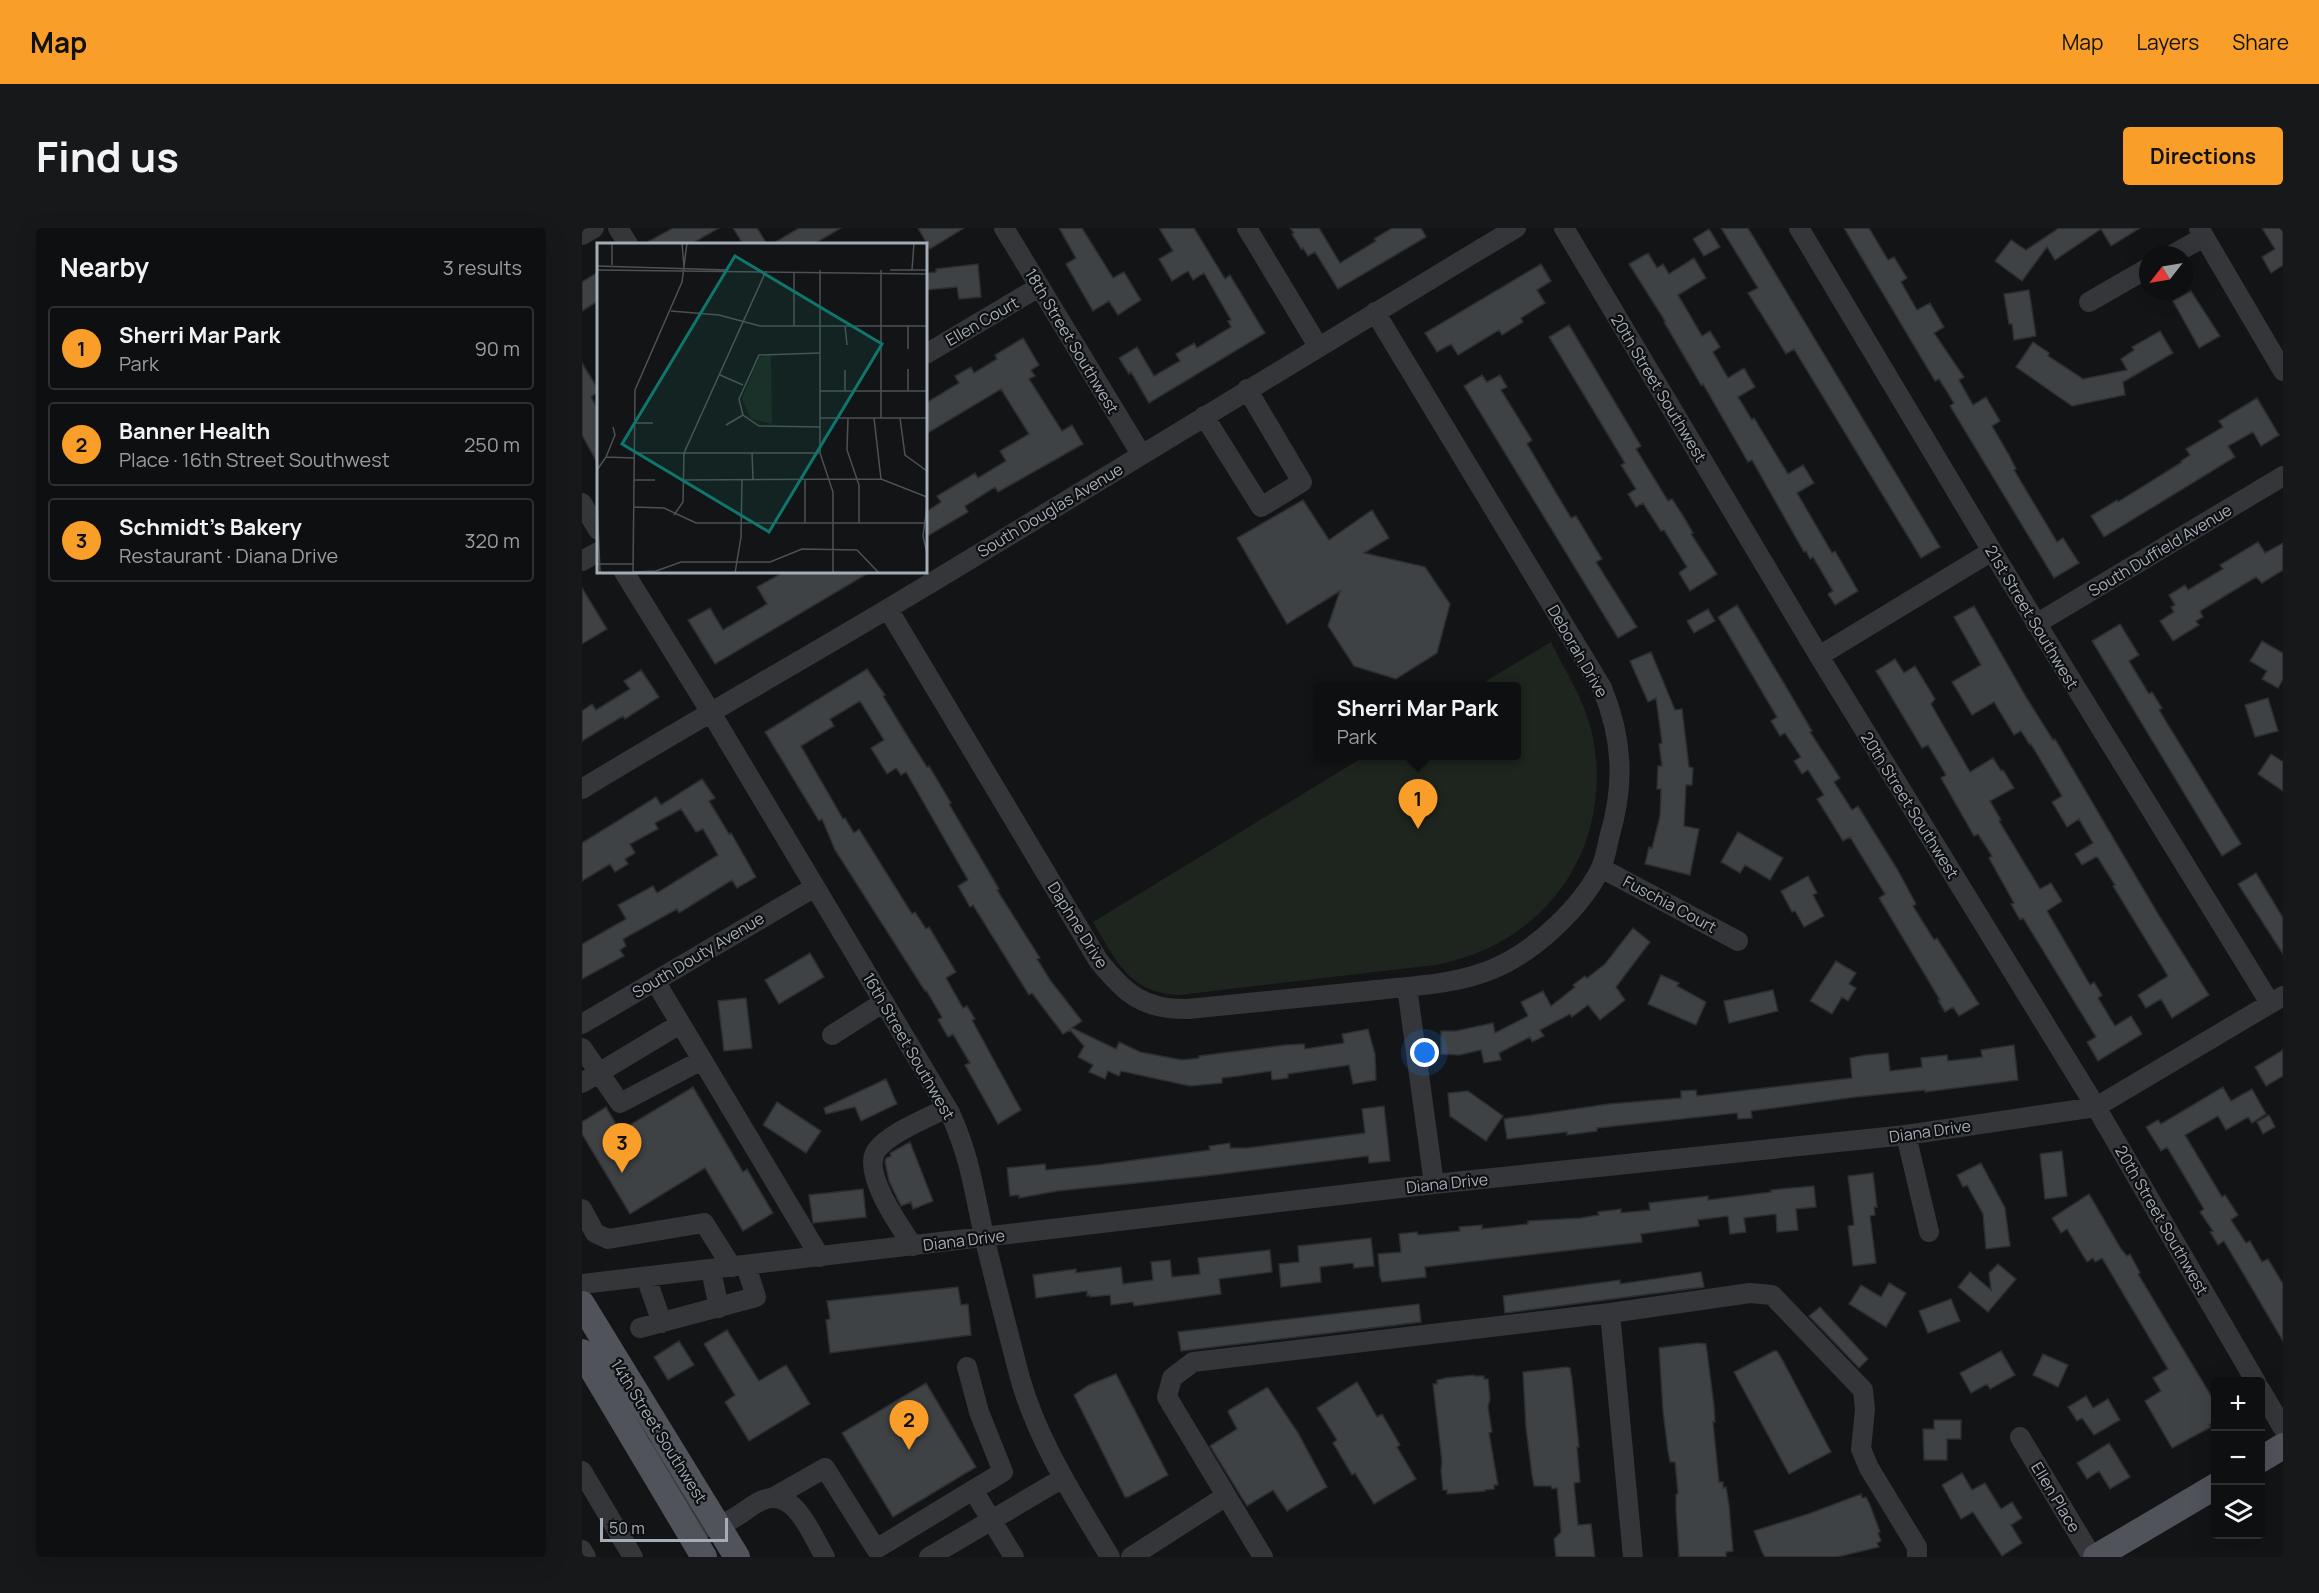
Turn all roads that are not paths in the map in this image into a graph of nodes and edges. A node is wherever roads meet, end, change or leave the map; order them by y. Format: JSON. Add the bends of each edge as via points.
{"nodes":[{"id":1,"x":594,"y":228,"type":"edge"},
{"id":2,"x":618,"y":228,"type":"edge"},
{"id":3,"x":1004,"y":228,"type":"edge"},
{"id":4,"x":1246,"y":228,"type":"edge"},
{"id":5,"x":1516,"y":228,"type":"edge"},
{"id":6,"x":1564,"y":228,"type":"edge"},
{"id":7,"x":1799,"y":228,"type":"edge"},
{"id":8,"x":2202,"y":232,"type":"edge"},
{"id":9,"x":582,"y":235,"type":"edge"},
{"id":10,"x":627,"y":243,"type":"edge"},
{"id":11,"x":2184,"y":246,"type":"edge"},
{"id":12,"x":2139,"y":273,"type":"edge"},
{"id":13,"x":1039,"y":287,"type":"junction"},
{"id":14,"x":2089,"y":302,"type":"dead end"},
{"id":15,"x":1375,"y":312,"type":"junction"},
{"id":16,"x":1318,"y":346,"type":"junction"},
{"id":17,"x":927,"y":353,"type":"edge"},
{"id":18,"x":2283,"y":371,"type":"edge"},
{"id":19,"x":1247,"y":389,"type":"junction"},
{"id":20,"x":1203,"y":416,"type":"junction"},
{"id":21,"x":1141,"y":454,"type":"junction"},
{"id":22,"x":2283,"y":476,"type":"edge"},
{"id":23,"x":582,"y":503,"type":"edge"},
{"id":24,"x":597,"y":528,"type":"edge"},
{"id":25,"x":1992,"y":551,"type":"junction"},
{"id":26,"x":597,"y":553,"type":"edge"},
{"id":27,"x":582,"y":561,"type":"edge"},
{"id":28,"x":625,"y":573,"type":"edge"},
{"id":29,"x":888,"y":609,"type":"junction"},
{"id":30,"x":2036,"y":624,"type":"junction"},
{"id":31,"x":1819,"y":656,"type":"junction"},
{"id":32,"x":710,"y":711,"type":"junction"},
{"id":33,"x":582,"y":789,"type":"edge"},
{"id":34,"x":1601,"y":868,"type":"junction"},
{"id":35,"x":814,"y":886,"type":"junction"},
{"id":36,"x":1738,"y":941,"type":"dead end"},
{"id":37,"x":655,"y":981,"type":"junction"},
{"id":38,"x":1407,"y":987,"type":"junction"},
{"id":39,"x":2277,"y":999,"type":"edge"},
{"id":40,"x":884,"y":1002,"type":"junction"},
{"id":41,"x":582,"y":1024,"type":"edge"},
{"id":42,"x":680,"y":1024,"type":"junction"},
{"id":43,"x":831,"y":1035,"type":"dead end"},
{"id":44,"x":582,"y":1048,"type":"edge"},
{"id":45,"x":702,"y":1060,"type":"junction"},
{"id":46,"x":590,"y":1078,"type":"edge"},
{"id":47,"x":2096,"y":1107,"type":"junction"},
{"id":48,"x":947,"y":1108,"type":"junction"},
{"id":49,"x":1906,"y":1135,"type":"junction"},
{"id":50,"x":1434,"y":1184,"type":"junction"},
{"id":51,"x":582,"y":1209,"type":"edge"},
{"id":52,"x":1929,"y":1232,"type":"dead end"},
{"id":53,"x":985,"y":1238,"type":"junction"},
{"id":54,"x":913,"y":1246,"type":"junction"},
{"id":55,"x":820,"y":1257,"type":"junction"},
{"id":56,"x":739,"y":1267,"type":"junction"},
{"id":57,"x":711,"y":1270,"type":"junction"},
{"id":58,"x":646,"y":1277,"type":"junction"},
{"id":59,"x":582,"y":1284,"type":"edge"},
{"id":60,"x":582,"y":1304,"type":"edge"},
{"id":61,"x":719,"y":1308,"type":"junction"},
{"id":62,"x":1610,"y":1313,"type":"junction"},
{"id":63,"x":662,"y":1323,"type":"junction"},
{"id":64,"x":640,"y":1328,"type":"dead end"},
{"id":65,"x":582,"y":1352,"type":"edge"},
{"id":66,"x":967,"y":1367,"type":"dead end"},
{"id":67,"x":2253,"y":1377,"type":"edge"},
{"id":68,"x":2265,"y":1397,"type":"edge"},
{"id":69,"x":610,"y":1399,"type":"junction"},
{"id":70,"x":2283,"y":1428,"type":"edge"},
{"id":71,"x":2020,"y":1437,"type":"dead end"},
{"id":72,"x":2283,"y":1446,"type":"edge"},
{"id":73,"x":2265,"y":1457,"type":"edge"},
{"id":74,"x":582,"y":1471,"type":"edge"},
{"id":75,"x":1063,"y":1478,"type":"junction"},
{"id":76,"x":2211,"y":1489,"type":"edge"},
{"id":77,"x":973,"y":1490,"type":"junction"},
{"id":78,"x":1226,"y":1496,"type":"junction"},
{"id":79,"x":774,"y":1497,"type":"junction"},
{"id":80,"x":992,"y":1520,"type":"junction"},
{"id":81,"x":719,"y":1527,"type":"junction"},
{"id":82,"x":582,"y":1550,"type":"edge"},
{"id":83,"x":879,"y":1553,"type":"edge"},
{"id":84,"x":586,"y":1557,"type":"edge"},
{"id":85,"x":633,"y":1557,"type":"edge"},
{"id":86,"x":704,"y":1557,"type":"edge"},
{"id":87,"x":737,"y":1557,"type":"edge"},
{"id":88,"x":825,"y":1557,"type":"edge"},
{"id":89,"x":929,"y":1557,"type":"edge"},
{"id":90,"x":1014,"y":1557,"type":"edge"},
{"id":91,"x":1110,"y":1557,"type":"edge"},
{"id":92,"x":1131,"y":1557,"type":"edge"},
{"id":93,"x":1263,"y":1557,"type":"edge"},
{"id":94,"x":1633,"y":1557,"type":"edge"},
{"id":95,"x":1917,"y":1557,"type":"edge"},
{"id":96,"x":2092,"y":1557,"type":"edge"},
{"id":97,"x":2096,"y":1557,"type":"edge"}],
"edges":[{"from":1,"to":9,"type":"street"},
{"from":2,"to":10,"type":"street"},
{"from":3,"to":13,"type":"street","name":"18th Street Southwest"},
{"from":4,"to":16,"type":"street"},
{"from":5,"to":15,"type":"street","name":"South Douglas Avenue"},
{"from":6,"to":31,"type":"street","name":"20th Street Southwest"},
{"from":7,"to":25,"type":"street","name":"21st Street Southwest"},
{"from":8,"to":11,"type":"street"},
{"from":8,"to":18,"type":"street"},
{"from":12,"to":14,"type":"street"},
{"from":13,"to":17,"type":"street","name":"Ellen Court"},
{"from":13,"to":21,"type":"street","name":"18th Street Southwest"},
{"from":15,"to":16,"type":"street","name":"South Douglas Avenue"},
{"from":15,"to":34,"type":"street","name":"Deborah Drive","via":[[1602,688],[1619,752],[1621,781]]},
{"from":16,"to":19,"type":"street","name":"South Douglas Avenue"},
{"from":19,"to":20,"type":"street","name":"South Douglas Avenue"},
{"from":19,"to":20,"type":"street","via":[[1302,482],[1261,507]]},
{"from":20,"to":21,"type":"street","name":"South Douglas Avenue"},
{"from":21,"to":29,"type":"street","name":"South Douglas Avenue"},
{"from":22,"to":30,"type":"street","name":"South Duffield Avenue"},
{"from":23,"to":24,"type":"street"},
{"from":25,"to":30,"type":"street","name":"21st Street Southwest"},
{"from":25,"to":31,"type":"street"},
{"from":26,"to":27,"type":"street"},
{"from":28,"to":32,"type":"street","name":"16th Street Southwest"},
{"from":29,"to":32,"type":"street","name":"South Douglas Avenue"},
{"from":29,"to":38,"type":"street","name":"Daphne Drive","via":[[1098,960],[1128,994],[1159,1008],[1188,1009]]},
{"from":30,"to":39,"type":"street","name":"21st Street Southwest"},
{"from":31,"to":47,"type":"street","name":"20th Street Southwest"},
{"from":32,"to":33,"type":"street","name":"South Douglas Avenue"},
{"from":32,"to":35,"type":"street","name":"16th Street Southwest"},
{"from":34,"to":36,"type":"street","name":"Fuschia Court"},
{"from":34,"to":38,"type":"street","name":"Deborah Drive","via":[[1576,905],[1542,938],[1511,960],[1492,970],[1458,979]]},
{"from":35,"to":37,"type":"street","name":"South Douty Avenue"},
{"from":35,"to":40,"type":"street","name":"16th Street Southwest"},
{"from":37,"to":41,"type":"street","name":"South Douty Avenue"},
{"from":37,"to":42,"type":"street"},
{"from":38,"to":50,"type":"street"},
{"from":39,"to":47,"type":"street","name":"Diana Drive"},
{"from":40,"to":43,"type":"street"},
{"from":40,"to":48,"type":"street","name":"16th Street Southwest"},
{"from":42,"to":45,"type":"street"},
{"from":42,"to":46,"type":"street"},
{"from":44,"to":46,"type":"street"},
{"from":45,"to":46,"type":"street","via":[[620,1103]]},
{"from":45,"to":55,"type":"street"},
{"from":47,"to":49,"type":"street","name":"Diana Drive"},
{"from":47,"to":67,"type":"street","name":"20th Street Southwest"},
{"from":48,"to":53,"type":"street","name":"16th Street Southwest","via":[[969,1161]]},
{"from":48,"to":54,"type":"street","via":[[886,1142],[872,1160],[876,1179]]},
{"from":49,"to":50,"type":"street","name":"Diana Drive"},
{"from":49,"to":52,"type":"street"},
{"from":50,"to":53,"type":"street","name":"Diana Drive"},
{"from":51,"to":56,"type":"street","via":[[596,1233],[608,1239],[704,1223]]},
{"from":53,"to":54,"type":"street","name":"Diana Drive"},
{"from":53,"to":75,"type":"street","name":"16th Street Southwest","via":[[1021,1380]]},
{"from":54,"to":55,"type":"street","name":"Diana Drive"},
{"from":55,"to":56,"type":"street","name":"Diana Drive"},
{"from":56,"to":57,"type":"street","name":"Diana Drive"},
{"from":56,"to":61,"type":"street","via":[[756,1297]]},
{"from":57,"to":58,"type":"street","name":"Diana Drive"},
{"from":57,"to":61,"type":"street"},
{"from":58,"to":59,"type":"street","name":"Diana Drive"},
{"from":58,"to":63,"type":"street"},
{"from":60,"to":81,"type":"main road","name":"14th Street Southwest"},
{"from":61,"to":63,"type":"street"},
{"from":62,"to":78,"type":"street","via":[[1193,1362],[1172,1378],[1167,1397]]},
{"from":62,"to":94,"type":"street"},
{"from":62,"to":95,"type":"street","via":[[1750,1293],[1772,1294],[1863,1390],[1861,1449],[1917,1547]]},
{"from":63,"to":64,"type":"street"},
{"from":65,"to":69,"type":"main road","name":"14th Street Southwest"},
{"from":66,"to":77,"type":"street","via":[[979,1412],[1003,1472]]},
{"from":68,"to":70,"type":"street"},
{"from":69,"to":81,"type":"street","via":[[648,1443],[697,1517],[708,1527]]},
{"from":69,"to":86,"type":"main road","name":"14th Street Southwest"},
{"from":71,"to":96,"type":"street","name":"Ellen Place"},
{"from":72,"to":73,"type":"main road"},
{"from":74,"to":85,"type":"street"},
{"from":75,"to":80,"type":"street"},
{"from":75,"to":91,"type":"street","name":"16th Street Southwest"},
{"from":76,"to":97,"type":"main road"},
{"from":77,"to":80,"type":"street"},
{"from":77,"to":83,"type":"street"},
{"from":78,"to":92,"type":"street"},
{"from":78,"to":93,"type":"street"},
{"from":79,"to":81,"type":"street","via":[[763,1499]]},
{"from":79,"to":83,"type":"street","via":[[825,1468]]},
{"from":79,"to":88,"type":"street","via":[[787,1500],[798,1512]]},
{"from":80,"to":89,"type":"street"},
{"from":80,"to":90,"type":"street"},
{"from":81,"to":87,"type":"main road","name":"14th Street Southwest"},
{"from":82,"to":84,"type":"street"}]}
